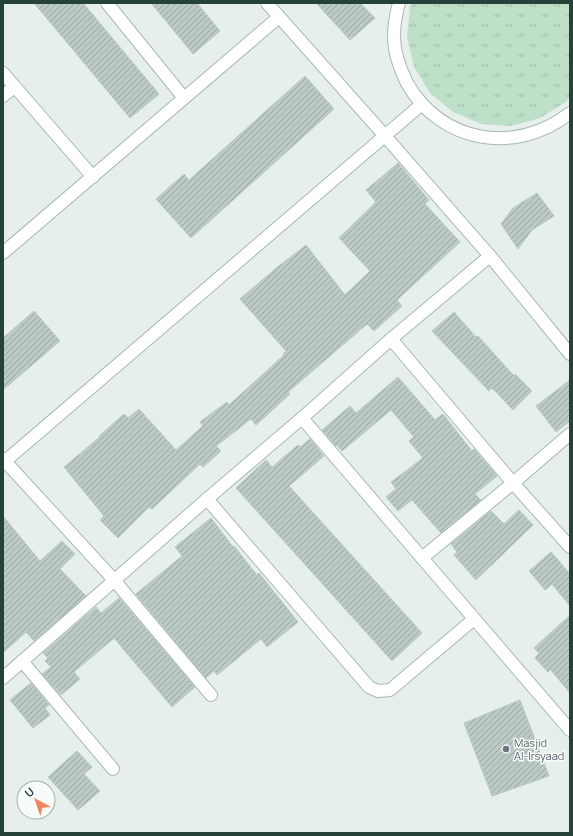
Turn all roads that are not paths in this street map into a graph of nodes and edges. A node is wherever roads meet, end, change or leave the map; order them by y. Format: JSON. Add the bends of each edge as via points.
{"nodes":[{"id":1,"x":107,"y":3,"type":"edge"},
{"id":2,"x":268,"y":3,"type":"edge"},
{"id":3,"x":398,"y":3,"type":"edge"},
{"id":4,"x":279,"y":17,"type":"junction"},
{"id":5,"x":3,"y":73,"type":"edge"},
{"id":6,"x":14,"y":87,"type":"junction"},
{"id":7,"x":3,"y":96,"type":"edge"},
{"id":8,"x":184,"y":98,"type":"junction"},
{"id":9,"x":422,"y":104,"type":"junction"},
{"id":10,"x":570,"y":114,"type":"edge"},
{"id":11,"x":385,"y":136,"type":"junction"},
{"id":12,"x":93,"y":177,"type":"junction"},
{"id":13,"x":3,"y":253,"type":"edge"},
{"id":14,"x":490,"y":256,"type":"junction"},
{"id":15,"x":391,"y":339,"type":"junction"},
{"id":16,"x":570,"y":354,"type":"edge"},
{"id":17,"x":302,"y":418,"type":"junction"},
{"id":18,"x":570,"y":434,"type":"edge"},
{"id":19,"x":4,"y":461,"type":"edge"},
{"id":20,"x":513,"y":483,"type":"junction"},
{"id":21,"x":207,"y":498,"type":"junction"},
{"id":22,"x":570,"y":547,"type":"edge"},
{"id":23,"x":422,"y":558,"type":"junction"},
{"id":24,"x":114,"y":580,"type":"junction"},
{"id":25,"x":474,"y":618,"type":"junction"},
{"id":26,"x":22,"y":661,"type":"junction"},
{"id":27,"x":3,"y":678,"type":"edge"},
{"id":28,"x":211,"y":695,"type":"dead end"},
{"id":29,"x":570,"y":730,"type":"edge"},
{"id":30,"x":113,"y":769,"type":"dead end"}],
"edges":[{"from":1,"to":8,"type":"street"},
{"from":2,"to":4,"type":"street"},
{"from":3,"to":9,"type":"street","via":[[394,38],[397,56],[402,73]]},
{"from":4,"to":8,"type":"street"},
{"from":4,"to":11,"type":"street"},
{"from":5,"to":6,"type":"street"},
{"from":6,"to":7,"type":"street"},
{"from":6,"to":12,"type":"street"},
{"from":8,"to":12,"type":"street"},
{"from":9,"to":10,"type":"street","via":[[448,125],[480,137],[514,138],[531,134]]},
{"from":9,"to":11,"type":"street"},
{"from":11,"to":14,"type":"street"},
{"from":11,"to":19,"type":"street"},
{"from":12,"to":13,"type":"street"},
{"from":14,"to":15,"type":"street"},
{"from":14,"to":16,"type":"street"},
{"from":15,"to":17,"type":"street"},
{"from":15,"to":20,"type":"street"},
{"from":17,"to":21,"type":"street"},
{"from":17,"to":23,"type":"street"},
{"from":18,"to":20,"type":"street"},
{"from":19,"to":24,"type":"street"},
{"from":20,"to":22,"type":"street"},
{"from":20,"to":23,"type":"street"},
{"from":21,"to":24,"type":"street"},
{"from":21,"to":25,"type":"street","via":[[369,687],[378,691],[390,690]]},
{"from":23,"to":25,"type":"street"},
{"from":24,"to":26,"type":"street"},
{"from":24,"to":28,"type":"street"},
{"from":25,"to":29,"type":"street"},
{"from":26,"to":27,"type":"street"},
{"from":26,"to":30,"type":"street"}]}
